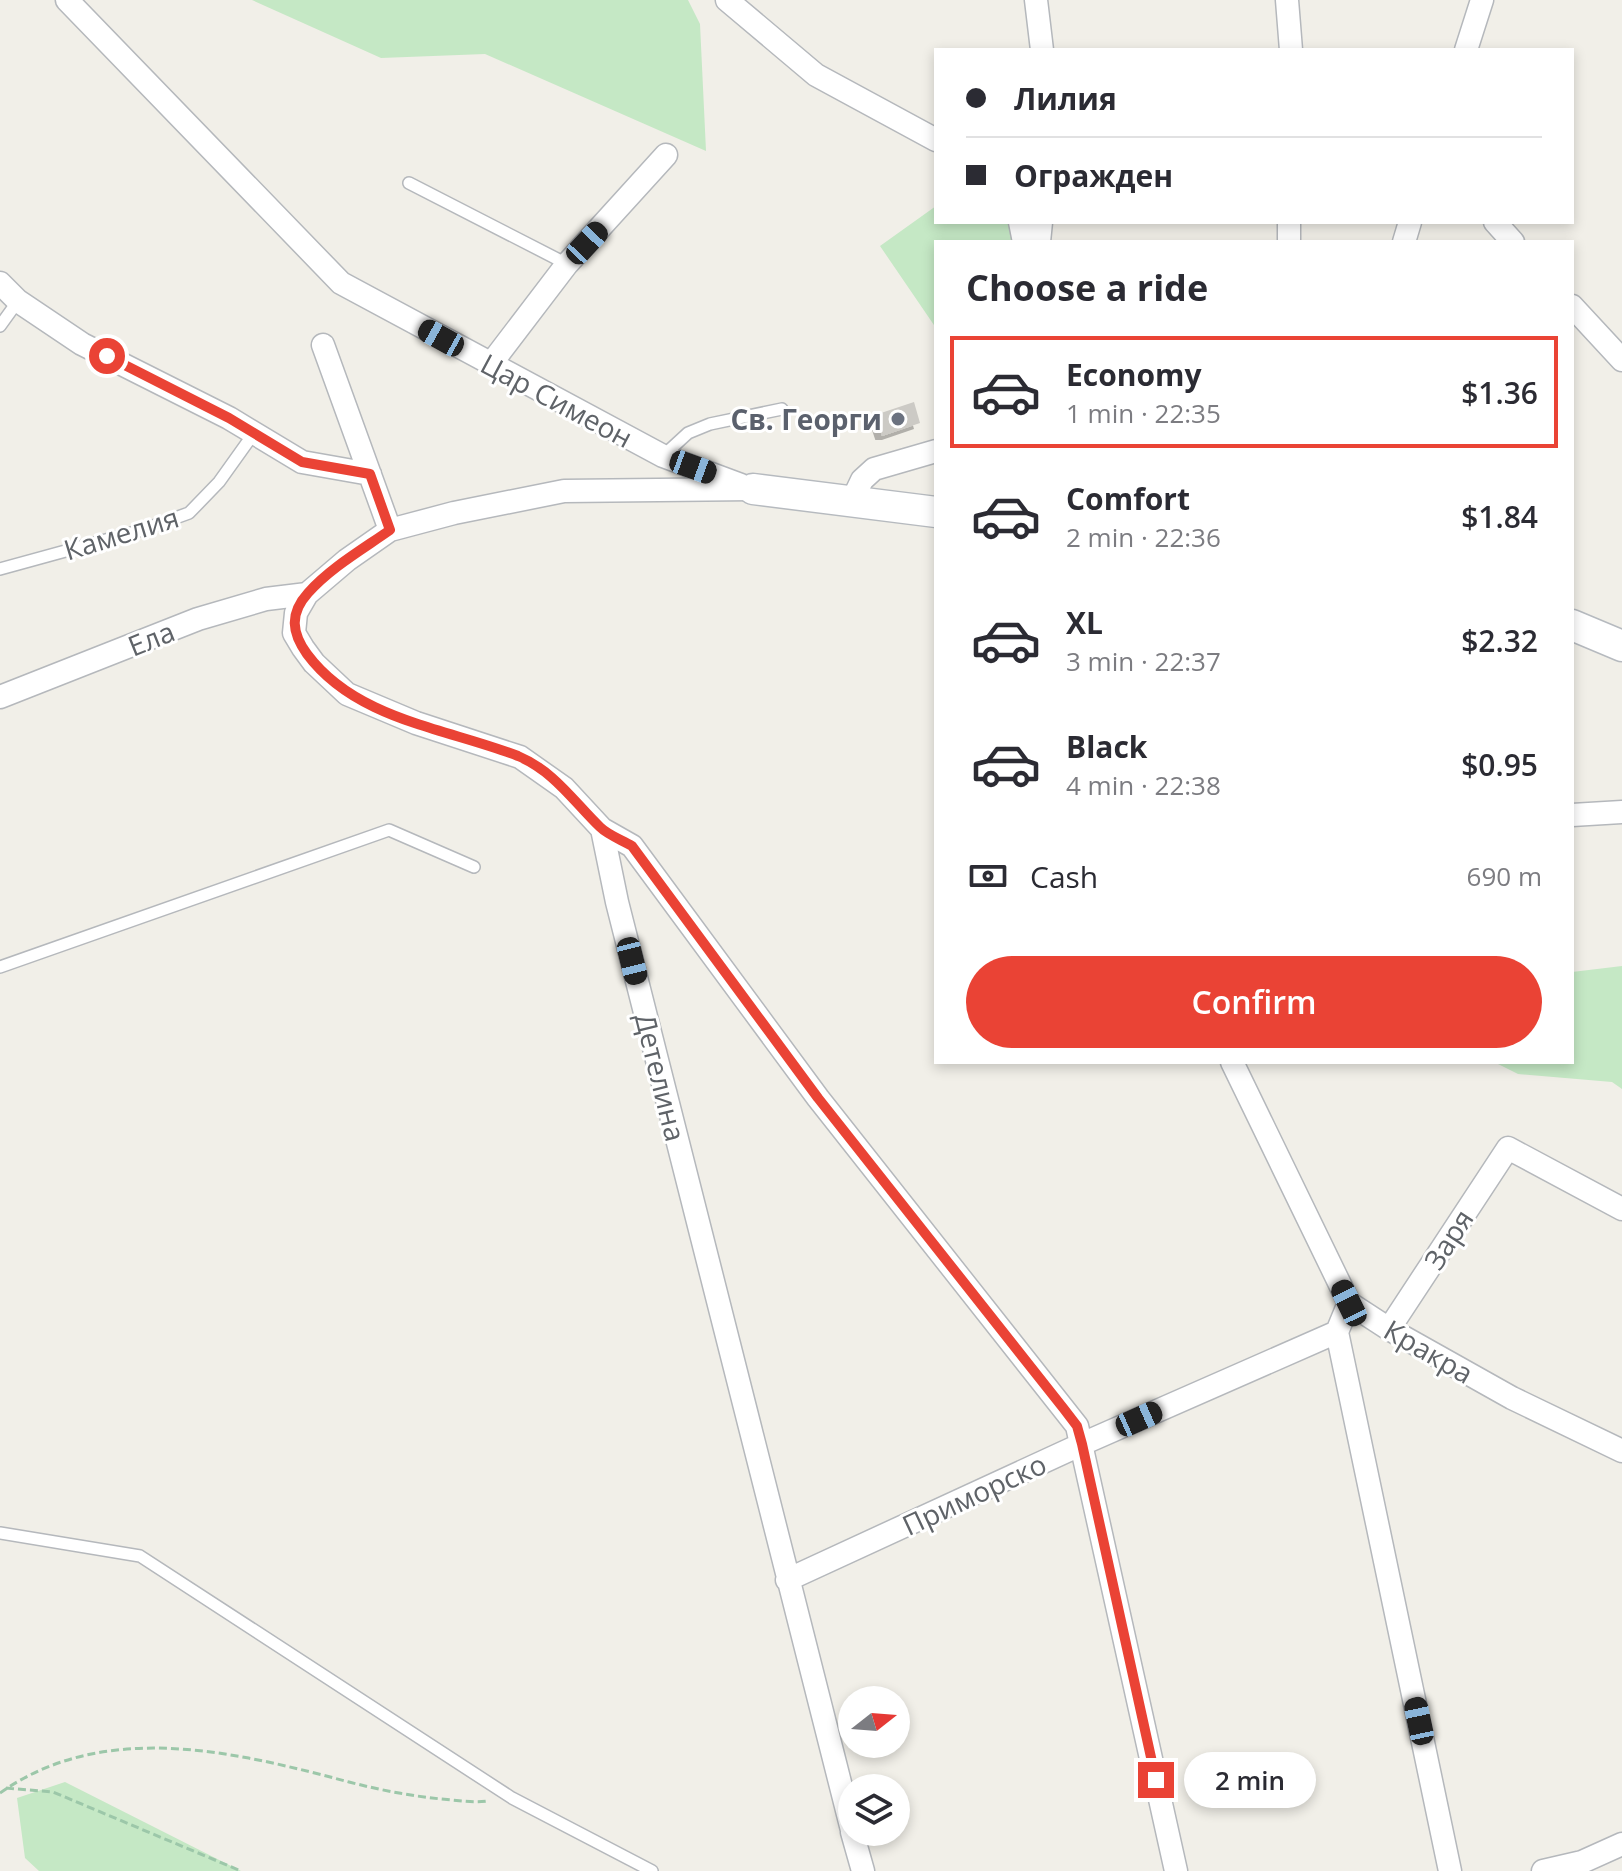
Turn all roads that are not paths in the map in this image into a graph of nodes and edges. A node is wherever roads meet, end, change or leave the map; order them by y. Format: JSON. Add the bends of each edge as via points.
{"nodes":[{"id":1,"x":67,"y":0,"type":"edge"},
{"id":2,"x":1036,"y":0,"type":"edge"},
{"id":3,"x":1287,"y":0,"type":"edge"},
{"id":4,"x":1482,"y":0,"type":"edge"},
{"id":5,"x":736,"y":3,"type":"edge"},
{"id":6,"x":1042,"y":48,"type":"edge"},
{"id":7,"x":1291,"y":48,"type":"edge"},
{"id":8,"x":1467,"y":48,"type":"edge"},
{"id":9,"x":934,"y":139,"type":"edge"},
{"id":10,"x":666,"y":155,"type":"dead end"},
{"id":11,"x":409,"y":183,"type":"dead end"},
{"id":12,"x":1497,"y":224,"type":"edge"},
{"id":13,"x":1511,"y":240,"type":"edge"},
{"id":14,"x":567,"y":264,"type":"junction"},
{"id":15,"x":0,"y":283,"type":"edge"},
{"id":16,"x":18,"y":301,"type":"junction"},
{"id":17,"x":1574,"y":308,"type":"edge"},
{"id":18,"x":0,"y":326,"type":"edge"},
{"id":19,"x":323,"y":345,"type":"dead end"},
{"id":20,"x":1622,"y":360,"type":"edge"},
{"id":21,"x":490,"y":365,"type":"junction"},
{"id":22,"x":782,"y":409,"type":"dead end"},
{"id":23,"x":254,"y":433,"type":"junction"},
{"id":24,"x":934,"y":452,"type":"edge"},
{"id":25,"x":663,"y":456,"type":"junction"},
{"id":26,"x":370,"y":474,"type":"junction"},
{"id":27,"x":753,"y":489,"type":"junction"},
{"id":28,"x":852,"y":501,"type":"junction"},
{"id":29,"x":934,"y":512,"type":"edge"},
{"id":30,"x":390,"y":530,"type":"junction"},
{"id":31,"x":0,"y":569,"type":"edge"},
{"id":32,"x":307,"y":594,"type":"junction"},
{"id":33,"x":1574,"y":626,"type":"edge"},
{"id":34,"x":1622,"y":646,"type":"edge"},
{"id":35,"x":0,"y":697,"type":"edge"},
{"id":36,"x":1622,"y":812,"type":"edge"},
{"id":37,"x":1574,"y":815,"type":"edge"},
{"id":38,"x":602,"y":829,"type":"junction"},
{"id":39,"x":474,"y":867,"type":"dead end"},
{"id":40,"x":0,"y":967,"type":"edge"},
{"id":41,"x":1233,"y":1064,"type":"edge"},
{"id":42,"x":1622,"y":1209,"type":"edge"},
{"id":43,"x":1349,"y":1303,"type":"junction"},
{"id":44,"x":1389,"y":1329,"type":"junction"},
{"id":45,"x":1337,"y":1332,"type":"junction"},
{"id":46,"x":1082,"y":1444,"type":"junction"},
{"id":47,"x":1622,"y":1451,"type":"edge"},
{"id":48,"x":0,"y":1533,"type":"edge"},
{"id":49,"x":787,"y":1580,"type":"junction"},
{"id":50,"x":838,"y":1777,"type":"edge"},
{"id":51,"x":1622,"y":1844,"type":"edge"},
{"id":52,"x":856,"y":1846,"type":"edge"},
{"id":53,"x":652,"y":1871,"type":"edge"},
{"id":54,"x":863,"y":1871,"type":"edge"},
{"id":55,"x":1176,"y":1871,"type":"edge"},
{"id":56,"x":1450,"y":1871,"type":"edge"},
{"id":57,"x":1543,"y":1871,"type":"edge"}],
"edges":[{"from":1,"to":21,"type":"street","name":"Цар Симеон","via":[[341,283]]},
{"from":2,"to":6,"type":"street"},
{"from":3,"to":7,"type":"street"},
{"from":4,"to":8,"type":"street"},
{"from":5,"to":9,"type":"street","via":[[816,75]]},
{"from":10,"to":14,"type":"street"},
{"from":11,"to":14,"type":"lane"},
{"from":12,"to":13,"type":"street"},
{"from":14,"to":21,"type":"street"},
{"from":15,"to":16,"type":"street"},
{"from":16,"to":18,"type":"lane"},
{"from":16,"to":23,"type":"street","via":[[82,344]]},
{"from":17,"to":20,"type":"street"},
{"from":19,"to":26,"type":"street"},
{"from":21,"to":25,"type":"street","name":"Цар Симеон"},
{"from":22,"to":25,"type":"lane","via":[[710,424],[688,433]]},
{"from":23,"to":26,"type":"street","via":[[302,462]]},
{"from":23,"to":31,"type":"lane","name":"Камелия","via":[[189,513]]},
{"from":24,"to":28,"type":"street","via":[[874,469]]},
{"from":25,"to":27,"type":"street","name":"Цар Симеон"},
{"from":26,"to":30,"type":"street"},
{"from":27,"to":28,"type":"street","name":"Цар Симеон"},
{"from":27,"to":30,"type":"street","via":[[564,491]]},
{"from":28,"to":29,"type":"street","name":"Цар Симеон"},
{"from":30,"to":32,"type":"street"},
{"from":32,"to":35,"type":"street","name":"Ела","via":[[266,599],[198,619]]},
{"from":32,"to":38,"type":"street","via":[[296,613],[294,633],[314,663],[347,694],[520,757],[564,788]]},
{"from":33,"to":34,"type":"street"},
{"from":36,"to":37,"type":"street"},
{"from":38,"to":46,"type":"street","via":[[632,846],[818,1098],[1077,1426]]},
{"from":38,"to":49,"type":"street","name":"Детелина"},
{"from":39,"to":40,"type":"lane","via":[[389,830]]},
{"from":41,"to":43,"type":"street"},
{"from":42,"to":44,"type":"street","name":"Заря","via":[[1508,1148]]},
{"from":43,"to":44,"type":"street","name":"Кракра"},
{"from":43,"to":45,"type":"street"},
{"from":44,"to":47,"type":"street","name":"Кракра","via":[[1512,1398]]},
{"from":45,"to":46,"type":"street","name":"Приморско"},
{"from":45,"to":56,"type":"street"},
{"from":46,"to":49,"type":"street","name":"Приморско"},
{"from":46,"to":55,"type":"street"},
{"from":48,"to":53,"type":"lane","via":[[140,1556],[512,1798]]},
{"from":49,"to":50,"type":"street","name":"Детелина"},
{"from":51,"to":57,"type":"street","via":[[1582,1862]]},
{"from":52,"to":54,"type":"street","name":"Детелина"}]}
